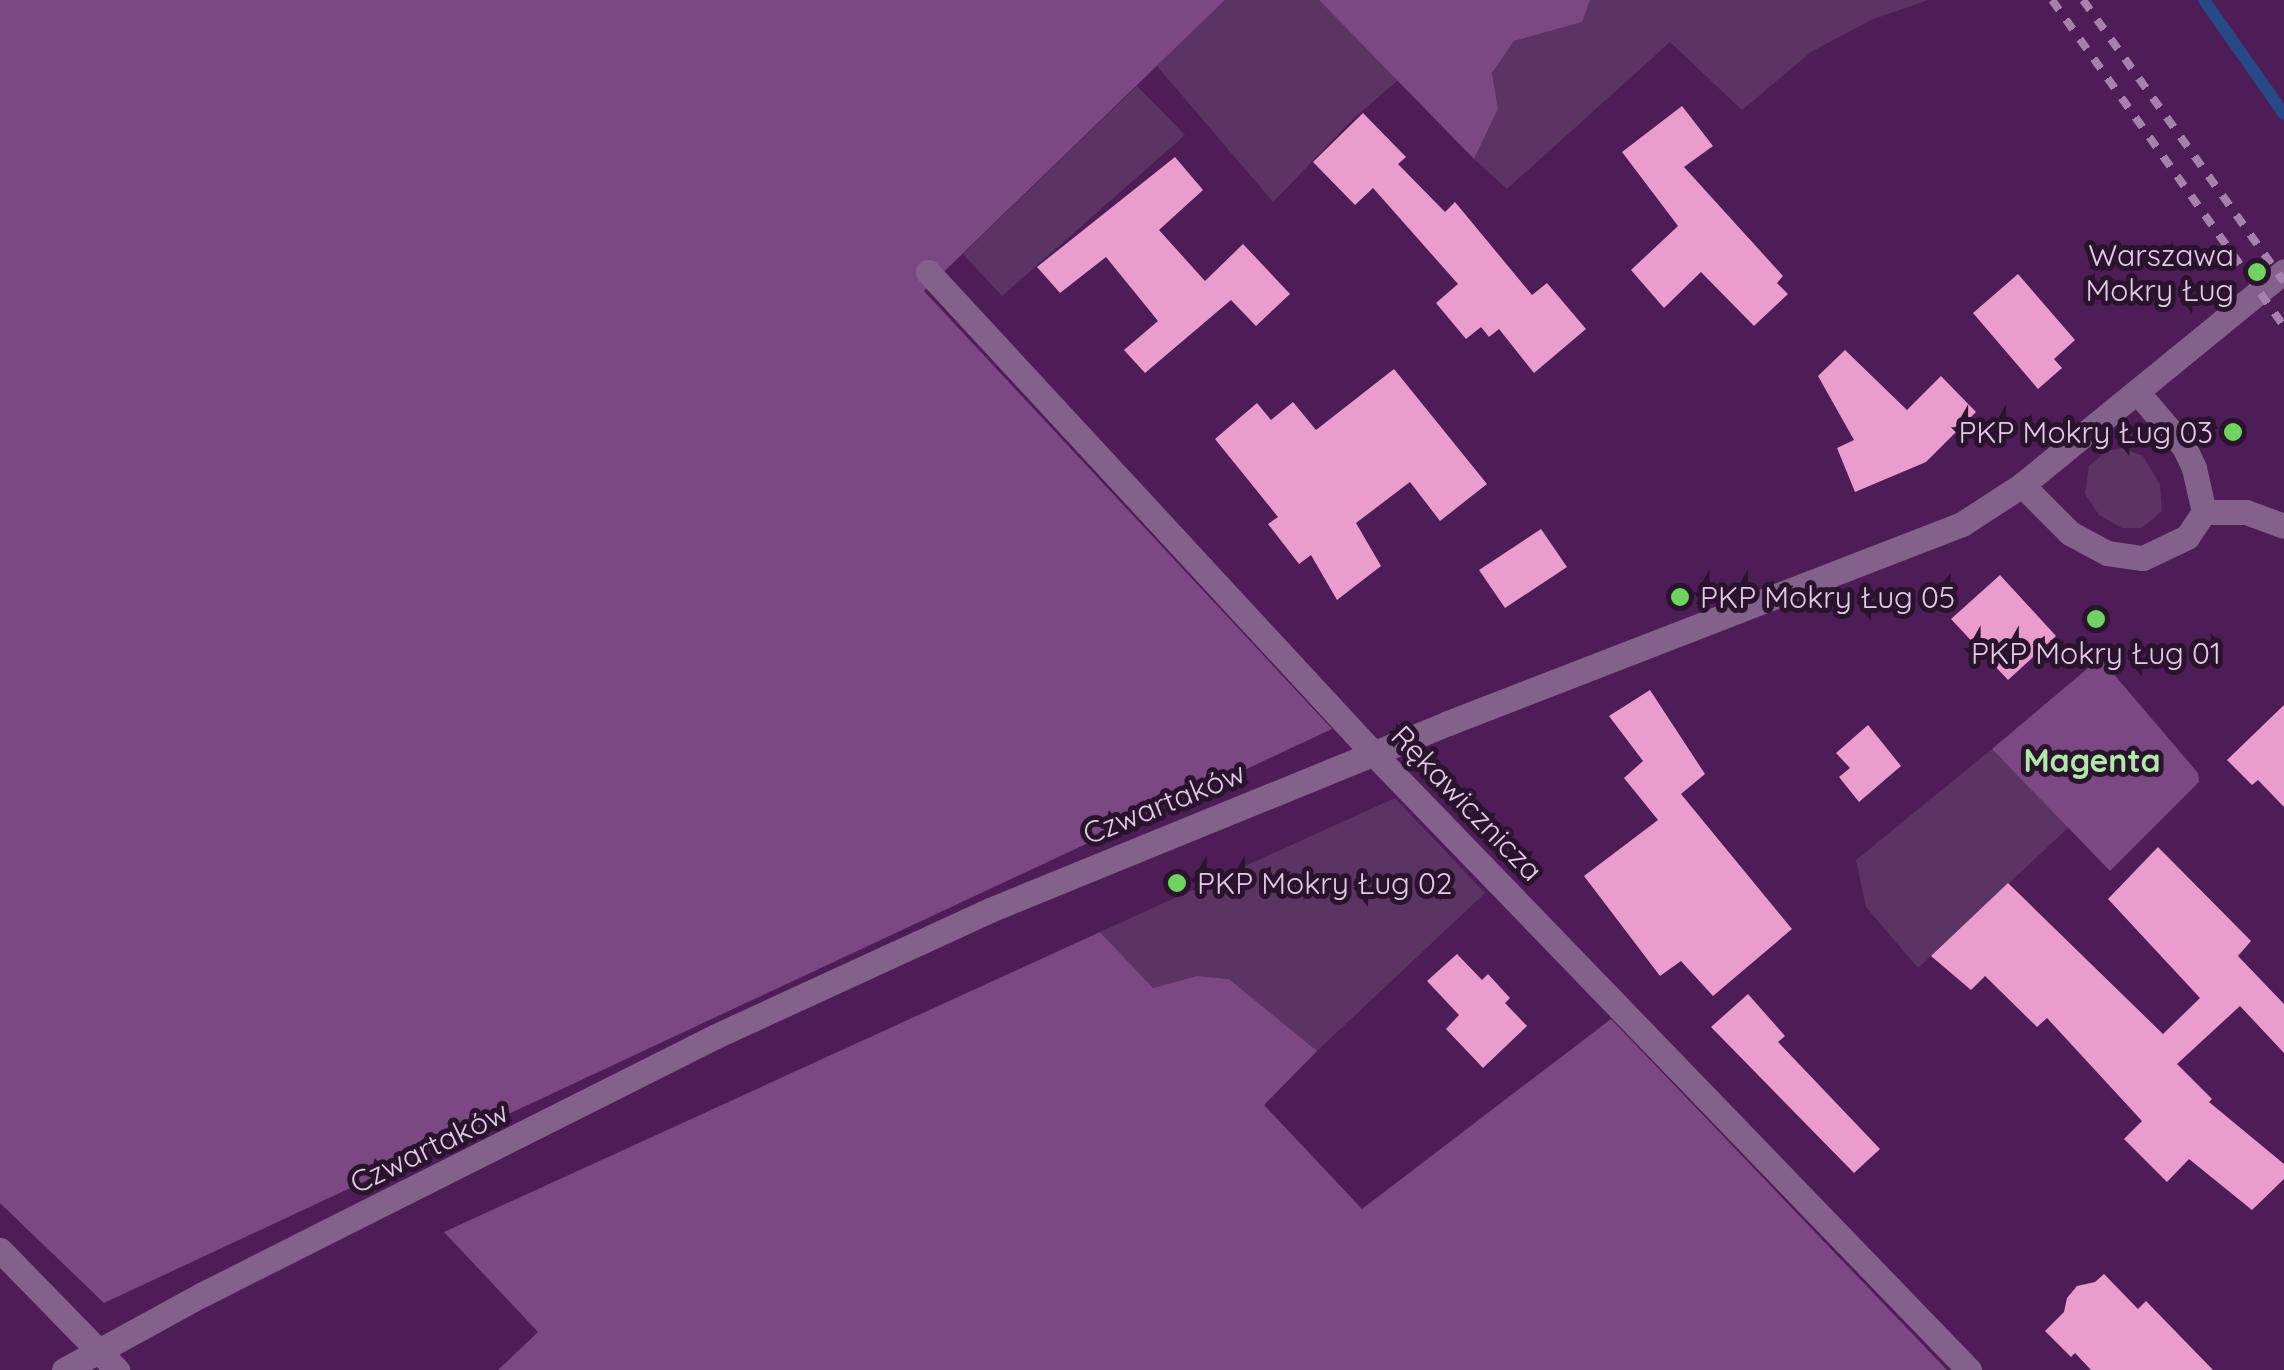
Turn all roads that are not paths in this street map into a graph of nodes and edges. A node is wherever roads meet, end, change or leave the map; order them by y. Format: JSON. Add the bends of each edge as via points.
{"nodes":[{"id":1,"x":928,"y":272,"type":"dead end"},
{"id":2,"x":2277,"y":277,"type":"edge"},
{"id":3,"x":2138,"y":393,"type":"junction"},
{"id":4,"x":2022,"y":485,"type":"junction"},
{"id":5,"x":2204,"y":512,"type":"junction"},
{"id":6,"x":2284,"y":526,"type":"edge"},
{"id":7,"x":1373,"y":753,"type":"junction"},
{"id":8,"x":0,"y":1250,"type":"edge"},
{"id":9,"x":98,"y":1350,"type":"junction"},
{"id":10,"x":64,"y":1370,"type":"edge"},
{"id":11,"x":116,"y":1370,"type":"edge"},
{"id":12,"x":1969,"y":1370,"type":"edge"}],
"edges":[{"from":1,"to":7,"type":"street","name":"Rękawicznicza"},
{"from":2,"to":3,"type":"street","name":"Czwartaków"},
{"from":3,"to":4,"type":"street","name":"Czwartaków"},
{"from":3,"to":5,"type":"street","via":[[2184,447]]},
{"from":4,"to":5,"type":"street","via":[[2086,544],[2132,558],[2187,537]]},
{"from":4,"to":7,"type":"street","name":"Czwartaków","via":[[1962,524],[1861,566]]},
{"from":5,"to":6,"type":"street","via":[[2246,512]]},
{"from":7,"to":9,"type":"street","name":"Czwartaków","via":[[990,910],[716,1036]]},
{"from":7,"to":12,"type":"street","name":"Rękawicznicza"},
{"from":8,"to":9,"type":"street"},
{"from":9,"to":10,"type":"street","name":"Czwartaków"},
{"from":9,"to":11,"type":"street"}]}
